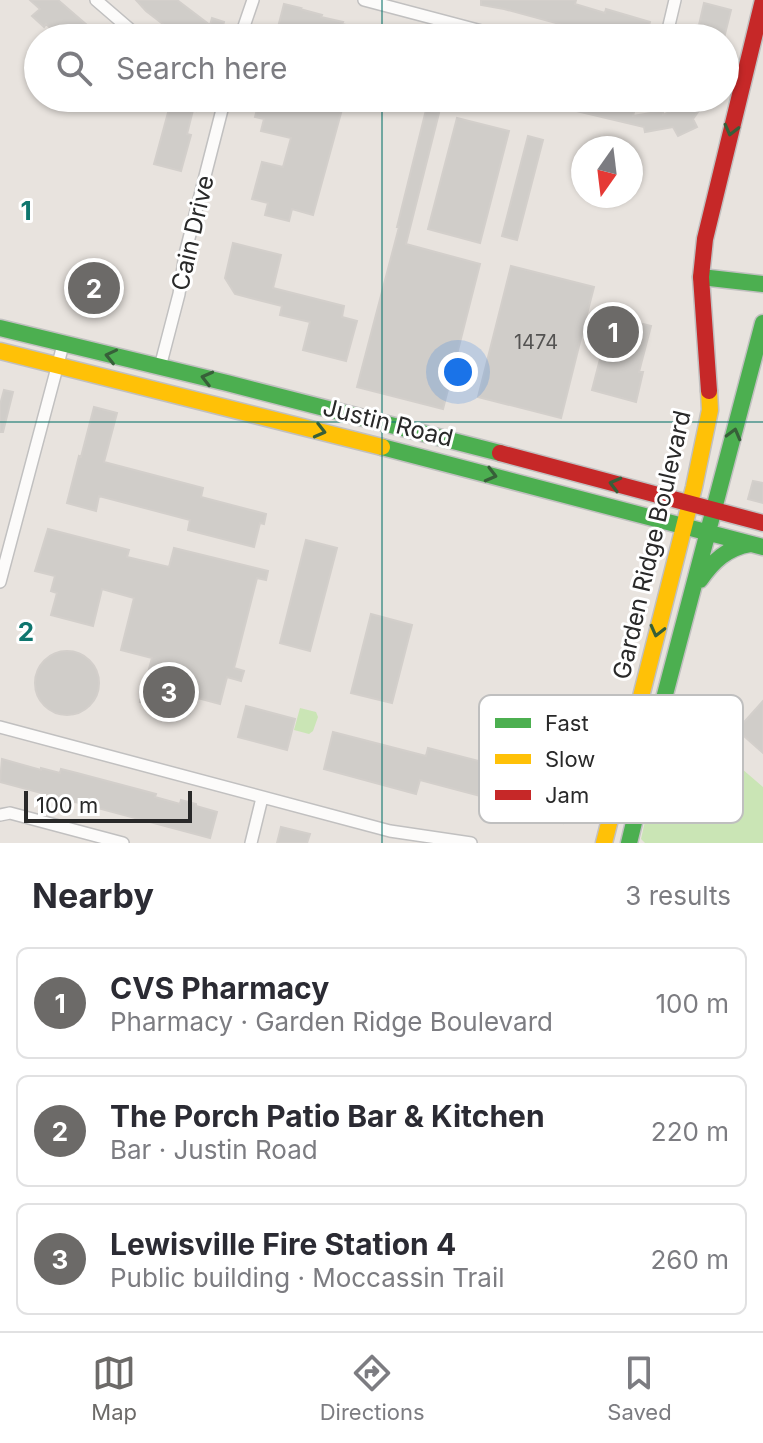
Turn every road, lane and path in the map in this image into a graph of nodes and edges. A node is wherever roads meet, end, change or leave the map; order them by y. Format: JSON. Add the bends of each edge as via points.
{"nodes":[{"id":1,"x":96,"y":0,"type":"edge"},
{"id":2,"x":253,"y":0,"type":"edge"},
{"id":3,"x":364,"y":0,"type":"edge"},
{"id":4,"x":675,"y":0,"type":"edge"},
{"id":5,"x":763,"y":0,"type":"edge"},
{"id":6,"x":398,"y":4,"type":"edge"},
{"id":7,"x":124,"y":24,"type":"edge"},
{"id":8,"x":245,"y":24,"type":"edge"},
{"id":9,"x":463,"y":24,"type":"edge"},
{"id":10,"x":669,"y":24,"type":"edge"},
{"id":11,"x":739,"y":97,"type":"edge"},
{"id":12,"x":221,"y":112,"type":"edge"},
{"id":13,"x":735,"y":112,"type":"edge"},
{"id":14,"x":701,"y":277,"type":"junction"},
{"id":15,"x":763,"y":284,"type":"edge"},
{"id":16,"x":763,"y":323,"type":"edge"},
{"id":17,"x":0,"y":328,"type":"edge"},
{"id":18,"x":63,"y":345,"type":"junction"},
{"id":19,"x":0,"y":351,"type":"edge"},
{"id":20,"x":58,"y":366,"type":"junction"},
{"id":21,"x":160,"y":367,"type":"junction"},
{"id":22,"x":254,"y":389,"type":"junction"},
{"id":23,"x":248,"y":413,"type":"junction"},
{"id":24,"x":454,"y":440,"type":"junction"},
{"id":25,"x":452,"y":464,"type":"junction"},
{"id":26,"x":690,"y":504,"type":"junction"},
{"id":27,"x":715,"y":510,"type":"junction"},
{"id":28,"x":763,"y":523,"type":"edge"},
{"id":29,"x":684,"y":527,"type":"junction"},
{"id":30,"x":709,"y":533,"type":"junction"},
{"id":31,"x":757,"y":546,"type":"edge"},
{"id":32,"x":0,"y":582,"type":"edge"},
{"id":33,"x":692,"y":596,"type":"junction"},
{"id":34,"x":641,"y":695,"type":"edge"},
{"id":35,"x":665,"y":695,"type":"edge"},
{"id":36,"x":0,"y":727,"type":"edge"},
{"id":37,"x":262,"y":798,"type":"junction"},
{"id":38,"x":0,"y":815,"type":"edge"},
{"id":39,"x":609,"y":823,"type":"edge"},
{"id":40,"x":634,"y":823,"type":"edge"},
{"id":41,"x":389,"y":837,"type":"edge"},
{"id":42,"x":121,"y":843,"type":"edge"},
{"id":43,"x":251,"y":843,"type":"edge"},
{"id":44,"x":471,"y":843,"type":"edge"},
{"id":45,"x":604,"y":843,"type":"edge"},
{"id":46,"x":629,"y":843,"type":"edge"}],
"edges":[{"from":1,"to":7,"type":"street"},
{"from":2,"to":8,"type":"street"},
{"from":3,"to":6,"type":"street"},
{"from":4,"to":10,"type":"street"},
{"from":5,"to":11,"type":"main road","name":"Garden Ridge Boulevard","one_way":true},
{"from":6,"to":9,"type":"street"},
{"from":12,"to":21,"type":"street","name":"Cain Drive"},
{"from":13,"to":14,"type":"main road","name":"Garden Ridge Boulevard","one_way":true,"via":[[707,227]]},
{"from":14,"to":15,"type":"main road"},
{"from":14,"to":26,"type":"main road","name":"Garden Ridge Boulevard","via":[[710,410]]},
{"from":27,"to":16,"type":"main road","one_way":true},
{"from":17,"to":18,"type":"main road","name":"Justin Road"},
{"from":18,"to":20,"type":"street"},
{"from":21,"to":18,"type":"main road","name":"Justin Road","one_way":true},
{"from":19,"to":20,"type":"main road","name":"Justin Road"},
{"from":20,"to":23,"type":"main road","name":"Justin Road"},
{"from":20,"to":32,"type":"street"},
{"from":22,"to":21,"type":"main road","name":"Justin Road","one_way":true},
{"from":22,"to":23,"type":"main road"},
{"from":22,"to":24,"type":"main road","name":"Justin Road"},
{"from":23,"to":25,"type":"main road","name":"Justin Road","one_way":true},
{"from":24,"to":25,"type":"main road"},
{"from":26,"to":24,"type":"main road","name":"Justin Road","one_way":true},
{"from":25,"to":29,"type":"main road","name":"Justin Road","one_way":true},
{"from":26,"to":27,"type":"main road","name":"Justin Road"},
{"from":26,"to":29,"type":"main road","name":"Garden Ridge Boulevard"},
{"from":27,"to":28,"type":"main road","name":"Justin Road"},
{"from":27,"to":30,"type":"main road"},
{"from":29,"to":30,"type":"main road","name":"Justin Road"},
{"from":29,"to":34,"type":"main road","name":"Garden Ridge Boulevard","one_way":true},
{"from":30,"to":31,"type":"main road","name":"Justin Road"},
{"from":30,"to":33,"type":"main road"},
{"from":31,"to":33,"type":"main road","via":[[731,549],[715,560]]},
{"from":33,"to":35,"type":"main road"},
{"from":36,"to":37,"type":"street"},
{"from":37,"to":41,"type":"street"},
{"from":37,"to":43,"type":"street"},
{"from":38,"to":42,"type":"street","via":[[10,813]]},
{"from":39,"to":45,"type":"main road","name":"Garden Ridge Boulevard"},
{"from":40,"to":46,"type":"main road"},
{"from":41,"to":44,"type":"street"}]}
